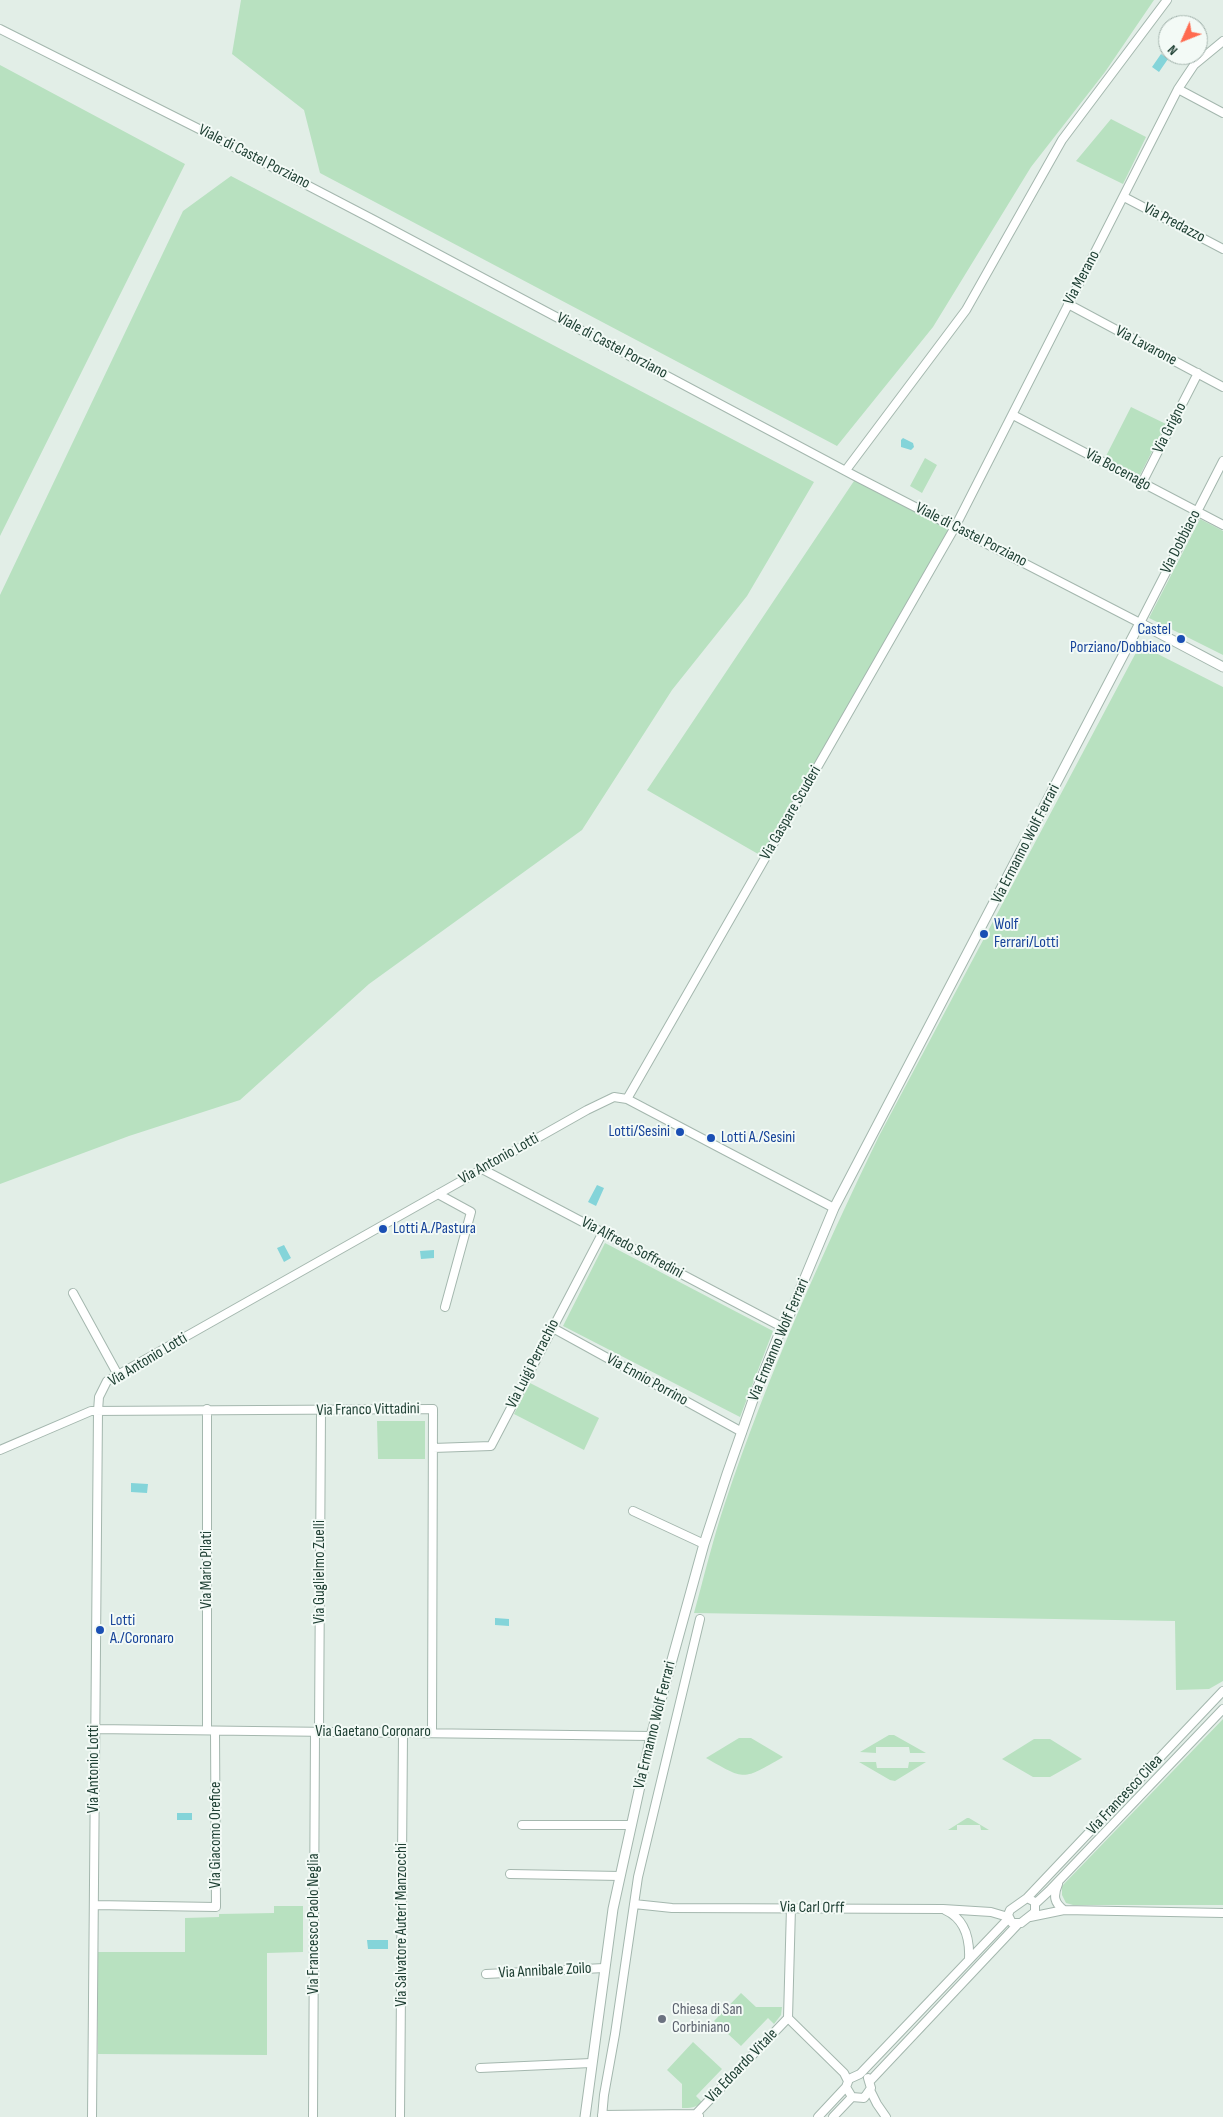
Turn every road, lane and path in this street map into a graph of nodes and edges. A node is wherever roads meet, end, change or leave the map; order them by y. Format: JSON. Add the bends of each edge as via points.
{"nodes":[{"id":1,"x":1168,"y":0,"type":"edge"},
{"id":2,"x":0,"y":29,"type":"edge"},
{"id":3,"x":1223,"y":41,"type":"edge"},
{"id":4,"x":1178,"y":89,"type":"junction"},
{"id":5,"x":1223,"y":113,"type":"edge"},
{"id":6,"x":1124,"y":197,"type":"junction"},
{"id":7,"x":1223,"y":249,"type":"edge"},
{"id":8,"x":1068,"y":304,"type":"junction"},
{"id":9,"x":1198,"y":374,"type":"junction"},
{"id":10,"x":1223,"y":387,"type":"edge"},
{"id":11,"x":1012,"y":415,"type":"junction"},
{"id":12,"x":1223,"y":461,"type":"edge"},
{"id":13,"x":846,"y":470,"type":"junction"},
{"id":14,"x":1142,"y":483,"type":"junction"},
{"id":15,"x":1196,"y":511,"type":"junction"},
{"id":16,"x":1223,"y":525,"type":"edge"},
{"id":17,"x":955,"y":527,"type":"junction"},
{"id":18,"x":1140,"y":623,"type":"junction"},
{"id":19,"x":1223,"y":667,"type":"edge"},
{"id":20,"x":627,"y":1099,"type":"junction"},
{"id":21,"x":482,"y":1169,"type":"junction"},
{"id":22,"x":438,"y":1194,"type":"junction"},
{"id":23,"x":834,"y":1208,"type":"junction"},
{"id":24,"x":603,"y":1232,"type":"junction"},
{"id":25,"x":73,"y":1293,"type":"dead end"},
{"id":26,"x":445,"y":1307,"type":"dead end"},
{"id":27,"x":552,"y":1327,"type":"junction"},
{"id":28,"x":782,"y":1327,"type":"junction"},
{"id":29,"x":118,"y":1375,"type":"junction"},
{"id":30,"x":207,"y":1409,"type":"junction"},
{"id":31,"x":98,"y":1411,"type":"junction"},
{"id":32,"x":321,"y":1411,"type":"junction"},
{"id":33,"x":742,"y":1432,"type":"junction"},
{"id":34,"x":433,"y":1448,"type":"junction"},
{"id":35,"x":0,"y":1450,"type":"edge"},
{"id":36,"x":634,"y":1511,"type":"dead end"},
{"id":37,"x":704,"y":1544,"type":"junction"},
{"id":38,"x":700,"y":1619,"type":"dead end"},
{"id":39,"x":1223,"y":1691,"type":"edge"},
{"id":40,"x":1223,"y":1709,"type":"edge"},
{"id":41,"x":94,"y":1729,"type":"junction"},
{"id":42,"x":211,"y":1731,"type":"junction"},
{"id":43,"x":317,"y":1732,"type":"junction"},
{"id":44,"x":403,"y":1733,"type":"junction"},
{"id":45,"x":432,"y":1733,"type":"junction"},
{"id":46,"x":651,"y":1736,"type":"junction"},
{"id":47,"x":522,"y":1825,"type":"dead end"},
{"id":48,"x":632,"y":1826,"type":"junction"},
{"id":49,"x":510,"y":1874,"type":"dead end"},
{"id":50,"x":620,"y":1876,"type":"junction"},
{"id":51,"x":1059,"y":1881,"type":"junction"},
{"id":52,"x":1027,"y":1898,"type":"junction"},
{"id":53,"x":634,"y":1904,"type":"junction"},
{"id":54,"x":1036,"y":1904,"type":"junction"},
{"id":55,"x":94,"y":1905,"type":"junction"},
{"id":56,"x":791,"y":1907,"type":"junction"},
{"id":57,"x":1012,"y":1908,"type":"junction"},
{"id":58,"x":944,"y":1909,"type":"junction"},
{"id":59,"x":1064,"y":1910,"type":"junction"},
{"id":60,"x":991,"y":1912,"type":"junction"},
{"id":61,"x":1052,"y":1912,"type":"junction"},
{"id":62,"x":1223,"y":1913,"type":"edge"},
{"id":63,"x":1008,"y":1917,"type":"junction"},
{"id":64,"x":1030,"y":1917,"type":"junction"},
{"id":65,"x":1018,"y":1924,"type":"junction"},
{"id":66,"x":969,"y":1958,"type":"junction"},
{"id":67,"x":604,"y":1968,"type":"junction"},
{"id":68,"x":486,"y":1974,"type":"dead end"},
{"id":69,"x":788,"y":2018,"type":"junction"},
{"id":70,"x":591,"y":2063,"type":"junction"},
{"id":71,"x":480,"y":2068,"type":"dead end"},
{"id":72,"x":850,"y":2078,"type":"junction"},
{"id":73,"x":870,"y":2080,"type":"junction"},
{"id":74,"x":870,"y":2090,"type":"junction"},
{"id":75,"x":852,"y":2097,"type":"junction"},
{"id":76,"x":864,"y":2098,"type":"junction"},
{"id":77,"x":876,"y":2104,"type":"junction"},
{"id":78,"x":698,"y":2115,"type":"edge"},
{"id":79,"x":602,"y":2116,"type":"edge"},
{"id":80,"x":92,"y":2117,"type":"edge"},
{"id":81,"x":313,"y":2117,"type":"edge"},
{"id":82,"x":400,"y":2117,"type":"edge"},
{"id":83,"x":585,"y":2117,"type":"edge"},
{"id":84,"x":818,"y":2117,"type":"edge"},
{"id":85,"x":834,"y":2117,"type":"edge"},
{"id":86,"x":886,"y":2117,"type":"edge"}],
"edges":[{"from":1,"to":13,"type":"street","via":[[1062,140],[966,310]]},
{"from":2,"to":13,"type":"street","name":"Viale di Castel Porziano","via":[[203,130]]},
{"from":3,"to":4,"type":"street","name":"Via Merano","via":[[1194,65]]},
{"from":4,"to":5,"type":"street"},
{"from":4,"to":6,"type":"street","name":"Via Merano"},
{"from":6,"to":7,"type":"street","name":"Via Predazzo"},
{"from":6,"to":8,"type":"street","name":"Via Merano"},
{"from":8,"to":9,"type":"street","name":"Via Lavarone"},
{"from":8,"to":11,"type":"street","name":"Via Merano"},
{"from":9,"to":10,"type":"street","name":"Via Lavarone"},
{"from":9,"to":14,"type":"street","name":"Via Grigno"},
{"from":11,"to":14,"type":"street","name":"Via Bocenago"},
{"from":11,"to":17,"type":"street","name":"Via Merano"},
{"from":12,"to":15,"type":"street","name":"Via Dobbiaco"},
{"from":13,"to":17,"type":"street","name":"Viale di Castel Porziano"},
{"from":14,"to":15,"type":"street","name":"Via Bocenago"},
{"from":15,"to":16,"type":"street","name":"Via Bocenago"},
{"from":15,"to":18,"type":"street","name":"Via Dobbiaco"},
{"from":17,"to":18,"type":"street","name":"Viale di Castel Porziano"},
{"from":17,"to":20,"type":"street","name":"Via Gaspare Scuderi"},
{"from":18,"to":19,"type":"street","name":"Viale di Castel Porziano"},
{"from":18,"to":23,"type":"street","name":"Via Ermanno Wolf Ferrari"},
{"from":20,"to":21,"type":"street","name":"Via Antonio Lotti","via":[[614,1098],[587,1110]]},
{"from":20,"to":23,"type":"street"},
{"from":21,"to":22,"type":"street","name":"Via Antonio Lotti"},
{"from":21,"to":24,"type":"street","name":"Via Alfredo Soffredini"},
{"from":22,"to":26,"type":"street","via":[[470,1212]]},
{"from":22,"to":29,"type":"street","name":"Via Antonio Lotti"},
{"from":23,"to":28,"type":"street","name":"Via Ermanno Wolf Ferrari"},
{"from":24,"to":27,"type":"street","name":"Via Luigi Perrachio"},
{"from":24,"to":28,"type":"street","name":"Via Alfredo Soffredini"},
{"from":25,"to":29,"type":"street"},
{"from":27,"to":33,"type":"street","name":"Via Ennio Porrino"},
{"from":27,"to":34,"type":"street","name":"Via Luigi Perrachio","via":[[491,1446]]},
{"from":28,"to":33,"type":"street","name":"Via Ermanno Wolf Ferrari"},
{"from":29,"to":31,"type":"street","name":"Via Antonio Lotti","via":[[102,1388]]},
{"from":30,"to":31,"type":"street","name":"Via Franco Vittadini"},
{"from":30,"to":32,"type":"street","name":"Via Franco Vittadini"},
{"from":30,"to":42,"type":"street","name":"Via Mario Pilati"},
{"from":31,"to":35,"type":"street","name":"Via Franco Vittadini","via":[[90,1411]]},
{"from":31,"to":41,"type":"street","name":"Via Antonio Lotti"},
{"from":32,"to":34,"type":"street","name":"Via Franco Vittadini","via":[[433,1409]]},
{"from":32,"to":43,"type":"street","name":"Via Guglielmo Zuelli"},
{"from":33,"to":37,"type":"street","name":"Via Ermanno Wolf Ferrari"},
{"from":34,"to":45,"type":"street","name":"Via Franco Vittadini"},
{"from":36,"to":37,"type":"street"},
{"from":37,"to":46,"type":"street","name":"Via Ermanno Wolf Ferrari"},
{"from":38,"to":53,"type":"street","name":"Via Ermanno Wolf Ferrari","via":[[641,1862]]},
{"from":39,"to":52,"type":"street","name":"Via Francesco Cilea"},
{"from":40,"to":51,"type":"street","name":"Via Francesco Cilea"},
{"from":41,"to":42,"type":"street","name":"Via Gaetano Coronaro"},
{"from":41,"to":55,"type":"street","name":"Via Antonio Lotti"},
{"from":42,"to":43,"type":"street","name":"Via Gaetano Coronaro"},
{"from":42,"to":55,"type":"street","name":"Via Giacomo Orefice","via":[[216,1907]]},
{"from":43,"to":44,"type":"street","name":"Via Gaetano Coronaro"},
{"from":43,"to":81,"type":"street","name":"Via Francesco Paolo Neglia"},
{"from":44,"to":45,"type":"street","name":"Via Gaetano Coronaro"},
{"from":44,"to":82,"type":"street","name":"Via Salvatore Auteri Manzocchi"},
{"from":45,"to":46,"type":"street","name":"Via Gaetano Coronaro"},
{"from":46,"to":48,"type":"street","name":"Via Ermanno Wolf Ferrari"},
{"from":47,"to":48,"type":"street"},
{"from":48,"to":50,"type":"street","name":"Via Ermanno Wolf Ferrari"},
{"from":49,"to":50,"type":"street"},
{"from":50,"to":67,"type":"street","name":"Via Ermanno Wolf Ferrari"},
{"from":51,"to":54,"type":"street","name":"Via Francesco Cilea"},
{"from":51,"to":59,"type":"street","via":[[1055,1898]]},
{"from":52,"to":54,"type":"street"},
{"from":52,"to":57,"type":"street","name":"Via Francesco Cilea"},
{"from":53,"to":56,"type":"street","name":"Via Carl Orff","via":[[672,1908]]},
{"from":53,"to":79,"type":"street","name":"Via Ermanno Wolf Ferrari"},
{"from":54,"to":61,"type":"street"},
{"from":54,"to":64,"type":"street","name":"Via Francesco Cilea"},
{"from":55,"to":80,"type":"street","name":"Via Antonio Lotti"},
{"from":56,"to":58,"type":"street","name":"Via Carl Orff"},
{"from":56,"to":69,"type":"street"},
{"from":57,"to":60,"type":"street","name":"Via Carl Orff"},
{"from":57,"to":63,"type":"street"},
{"from":58,"to":60,"type":"street","name":"Via Carl Orff"},
{"from":58,"to":66,"type":"street","via":[[958,1918],[964,1928],[969,1941]]},
{"from":59,"to":61,"type":"street"},
{"from":59,"to":62,"type":"street"},
{"from":60,"to":63,"type":"street","name":"Via Carl Orff"},
{"from":61,"to":64,"type":"street"},
{"from":63,"to":65,"type":"street","via":[[1012,1923]]},
{"from":63,"to":66,"type":"street"},
{"from":64,"to":65,"type":"street"},
{"from":65,"to":73,"type":"street"},
{"from":66,"to":72,"type":"street"},
{"from":67,"to":68,"type":"street","name":"Via Annibale Zoilo"},
{"from":67,"to":70,"type":"street","name":"Via Ermanno Wolf Ferrari"},
{"from":69,"to":72,"type":"street"},
{"from":69,"to":78,"type":"street","name":"Via Edoardo Vitale"},
{"from":70,"to":71,"type":"street"},
{"from":70,"to":83,"type":"street","name":"Via Ermanno Wolf Ferrari"},
{"from":72,"to":73,"type":"street"},
{"from":72,"to":75,"type":"street","via":[[849,2094]]},
{"from":72,"to":84,"type":"street"},
{"from":73,"to":74,"type":"street"},
{"from":74,"to":76,"type":"street"},
{"from":74,"to":77,"type":"street"},
{"from":75,"to":76,"type":"street"},
{"from":75,"to":85,"type":"street"},
{"from":76,"to":77,"type":"street"},
{"from":77,"to":86,"type":"street"},
{"from":78,"to":79,"type":"street"}]}
